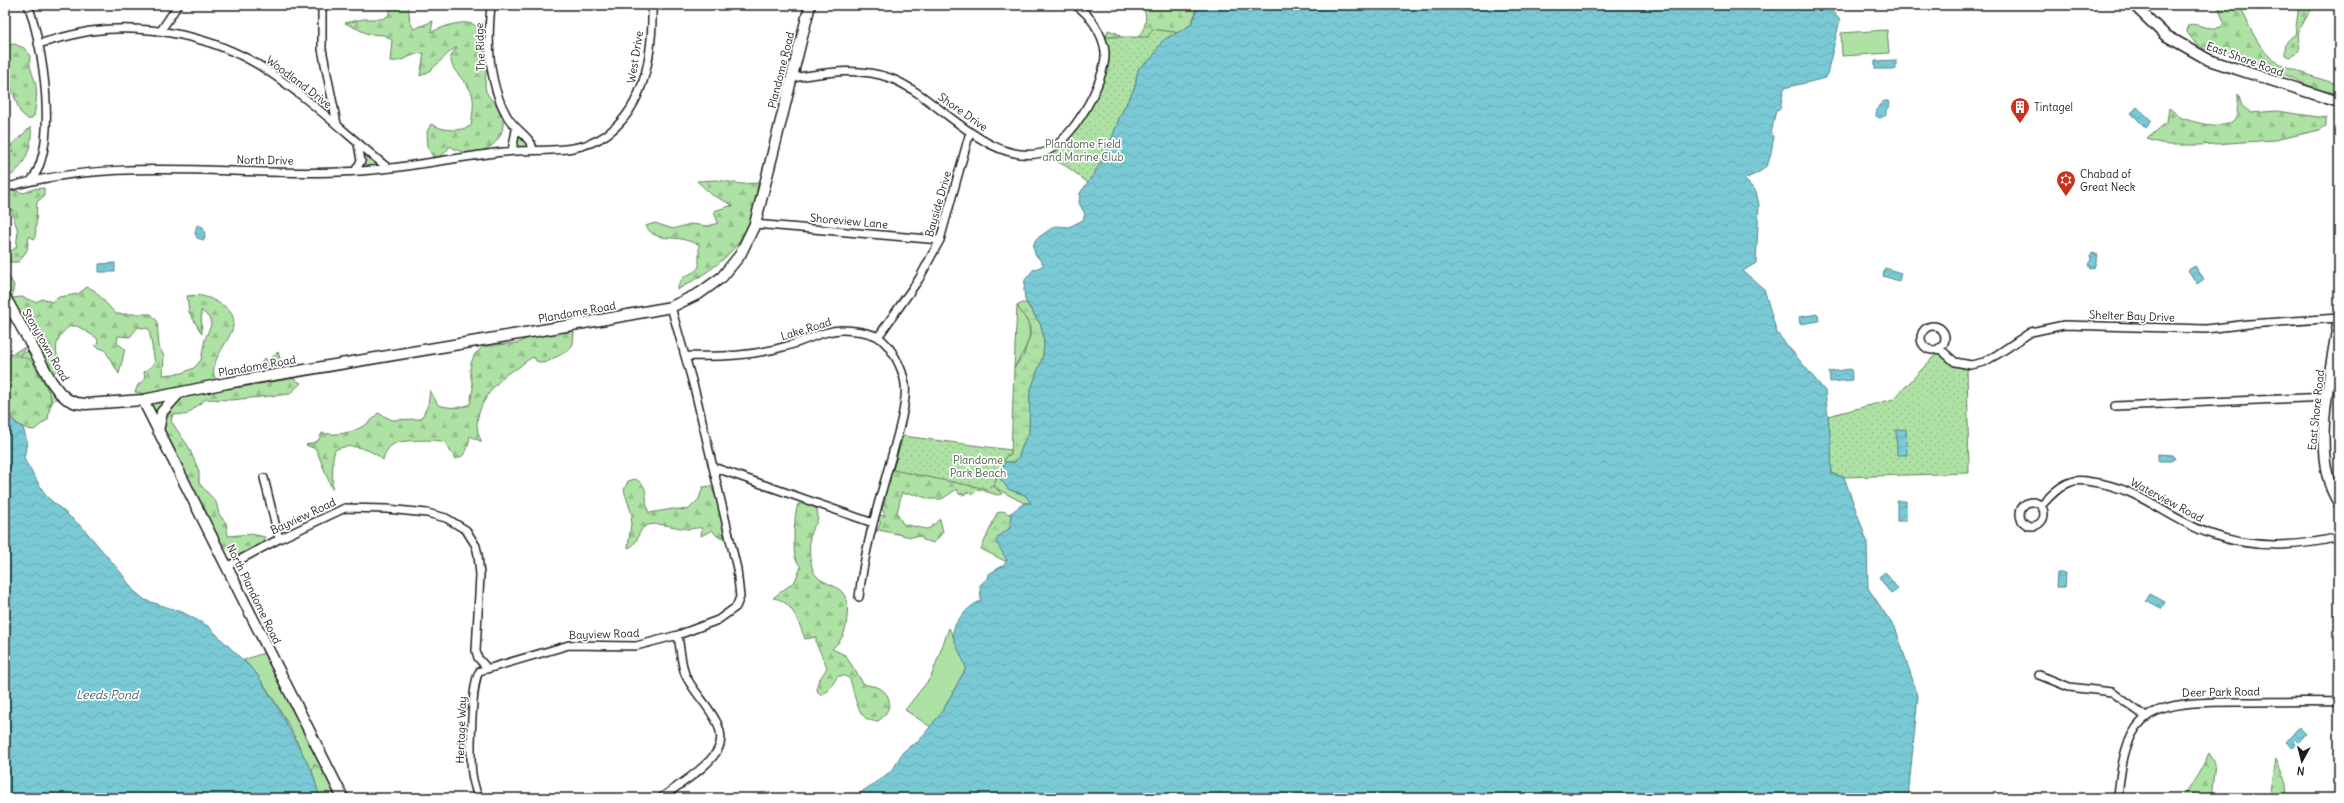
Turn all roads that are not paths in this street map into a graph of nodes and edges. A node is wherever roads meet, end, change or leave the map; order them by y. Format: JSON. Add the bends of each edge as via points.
{"nodes":[{"id":1,"x":28,"y":5,"type":"edge"},
{"id":2,"x":178,"y":5,"type":"edge"},
{"id":3,"x":322,"y":5,"type":"edge"},
{"id":4,"x":491,"y":5,"type":"edge"},
{"id":5,"x":652,"y":5,"type":"edge"},
{"id":6,"x":810,"y":5,"type":"edge"},
{"id":7,"x":1075,"y":5,"type":"edge"},
{"id":8,"x":2134,"y":5,"type":"edge"},
{"id":9,"x":160,"y":32,"type":"junction"},
{"id":10,"x":38,"y":44,"type":"junction"},
{"id":11,"x":792,"y":78,"type":"junction"},
{"id":12,"x":2339,"y":102,"type":"edge"},
{"id":13,"x":337,"y":124,"type":"junction"},
{"id":14,"x":516,"y":130,"type":"junction"},
{"id":15,"x":970,"y":132,"type":"junction"},
{"id":16,"x":357,"y":143,"type":"junction"},
{"id":17,"x":532,"y":149,"type":"junction"},
{"id":18,"x":524,"y":150,"type":"joint"},
{"id":19,"x":512,"y":151,"type":"junction"},
{"id":20,"x":388,"y":168,"type":"junction"},
{"id":21,"x":355,"y":171,"type":"junction"},
{"id":22,"x":31,"y":181,"type":"junction"},
{"id":23,"x":5,"y":188,"type":"edge"},
{"id":24,"x":755,"y":224,"type":"junction"},
{"id":25,"x":940,"y":240,"type":"junction"},
{"id":26,"x":5,"y":297,"type":"edge"},
{"id":27,"x":671,"y":307,"type":"junction"},
{"id":28,"x":2339,"y":323,"type":"edge"},
{"id":29,"x":878,"y":337,"type":"junction"},
{"id":30,"x":1939,"y":348,"type":"dead end"},
{"id":31,"x":685,"y":356,"type":"junction"},
{"id":32,"x":178,"y":394,"type":"junction"},
{"id":33,"x":2328,"y":397,"type":"junction"},
{"id":34,"x":143,"y":400,"type":"junction"},
{"id":35,"x":2114,"y":406,"type":"dead end"},
{"id":36,"x":158,"y":431,"type":"junction"},
{"id":37,"x":713,"y":467,"type":"junction"},
{"id":38,"x":264,"y":478,"type":"dead end"},
{"id":39,"x":2339,"y":503,"type":"edge"},
{"id":40,"x":2041,"y":506,"type":"dead end"},
{"id":41,"x":873,"y":523,"type":"junction"},
{"id":42,"x":2339,"y":537,"type":"edge"},
{"id":43,"x":279,"y":539,"type":"junction"},
{"id":44,"x":228,"y":566,"type":"junction"},
{"id":45,"x":859,"y":597,"type":"dead end"},
{"id":46,"x":678,"y":635,"type":"junction"},
{"id":47,"x":487,"y":668,"type":"junction"},
{"id":48,"x":2040,"y":675,"type":"dead end"},
{"id":49,"x":2339,"y":702,"type":"edge"},
{"id":50,"x":2146,"y":717,"type":"junction"},
{"id":51,"x":343,"y":798,"type":"edge"},
{"id":52,"x":478,"y":798,"type":"edge"},
{"id":53,"x":661,"y":798,"type":"edge"},
{"id":54,"x":2118,"y":798,"type":"edge"}],
"edges":[{"from":1,"to":10,"type":"street"},
{"from":2,"to":9,"type":"street"},
{"from":3,"to":13,"type":"street","via":[[322,49]]},
{"from":4,"to":14,"type":"street","name":"The Ridge","via":[[489,31],[492,75],[501,104]]},
{"from":5,"to":17,"type":"street","name":"West Drive","via":[[651,38],[644,80],[634,102],[618,126],[605,136],[575,148]]},
{"from":6,"to":11,"type":"main road","name":"Plandome Road"},
{"from":7,"to":15,"type":"street","name":"Shore Drive","via":[[1096,28],[1105,52],[1103,71],[1068,135],[1049,150],[1034,154],[1005,149]]},
{"from":8,"to":12,"type":"main road","name":"East Shore Road","via":[[2165,35],[2209,60]]},
{"from":9,"to":10,"type":"street","name":"Woodland Drive","via":[[93,31]]},
{"from":9,"to":13,"type":"street","name":"Woodland Drive","via":[[203,41],[246,59],[271,73]]},
{"from":10,"to":22,"type":"street","via":[[46,92],[46,117],[40,164]]},
{"from":11,"to":15,"type":"street","name":"Shore Drive","via":[[848,71],[890,78],[909,87]]},
{"from":11,"to":24,"type":"main road","name":"Plandome Road"},
{"from":13,"to":16,"type":"street","name":"Woodland Drive"},
{"from":14,"to":17,"type":"street","name":"The Ridge","via":[[528,140]]},
{"from":14,"to":19,"type":"street"},
{"from":15,"to":25,"type":"street","name":"Bayside Drive"},
{"from":16,"to":20,"type":"street","name":"Woodland Drive"},
{"from":16,"to":21,"type":"street","via":[[362,157]]},
{"from":17,"to":18,"type":"street","name":"West Drive"},
{"from":18,"to":19,"type":"street","name":"North Drive"},
{"from":19,"to":20,"type":"street","name":"North Drive"},
{"from":20,"to":21,"type":"street","name":"North Drive"},
{"from":21,"to":22,"type":"street","name":"North Drive","via":[[146,169]]},
{"from":22,"to":23,"type":"street","name":"North Drive"},
{"from":24,"to":25,"type":"street","name":"Shoreview Lane"},
{"from":24,"to":27,"type":"main road","name":"Plandome Road","via":[[740,255],[722,277],[700,293]]},
{"from":25,"to":29,"type":"street","name":"Bayside Drive","via":[[919,279]]},
{"from":26,"to":34,"type":"main road","name":"Stonytown Road","via":[[51,381],[67,398],[76,403],[86,404]]},
{"from":27,"to":31,"type":"street","name":"Bayview Road"},
{"from":27,"to":32,"type":"main road","name":"Plandome Road","via":[[584,324],[227,382]]},
{"from":28,"to":30,"type":"street","name":"Shelter Bay Drive","via":[[2249,324],[2206,329],[2064,325],[2031,332],[1984,362],[1971,365],[1955,362]]},
{"from":28,"to":33,"type":"main road","name":"East Shore Road"},
{"from":29,"to":31,"type":"street","name":"Lake Road","via":[[857,331],[831,331],[789,346],[756,354]]},
{"from":29,"to":41,"type":"street","via":[[900,366],[905,390],[897,436]]},
{"from":31,"to":37,"type":"street","name":"Bayview Road"},
{"from":32,"to":34,"type":"main road","name":"Plandome Road"},
{"from":32,"to":36,"type":"main road","via":[[162,412]]},
{"from":33,"to":35,"type":"street"},
{"from":33,"to":39,"type":"main road","name":"East Shore Road","via":[[2323,461]]},
{"from":34,"to":36,"type":"main road","name":"North Plandome Road"},
{"from":36,"to":44,"type":"main road","name":"North Plandome Road"},
{"from":37,"to":41,"type":"street"},
{"from":37,"to":46,"type":"street","name":"Bayview Road","via":[[737,569],[740,597],[736,607],[727,615]]},
{"from":38,"to":43,"type":"street"},
{"from":40,"to":42,"type":"street","name":"Waterview Road","via":[[2051,495],[2071,482],[2080,480],[2108,484],[2129,491],[2192,526],[2237,542],[2306,543]]},
{"from":41,"to":45,"type":"street"},
{"from":43,"to":44,"type":"street","name":"Bayview Road"},
{"from":43,"to":47,"type":"street","name":"Bayview Road","via":[[334,512],[355,507],[427,513],[457,523],[471,538],[478,556],[480,575],[476,651],[478,658]]},
{"from":44,"to":51,"type":"main road","name":"North Plandome Road"},
{"from":46,"to":47,"type":"street","name":"Bayview Road","via":[[636,646],[569,645]]},
{"from":46,"to":53,"type":"street","via":[[685,674],[718,723],[721,743],[717,752],[708,761]]},
{"from":47,"to":52,"type":"street","name":"Heritage Way","via":[[478,672],[474,684],[471,770]]},
{"from":48,"to":50,"type":"street","via":[[2069,686],[2112,692]]},
{"from":49,"to":50,"type":"street","name":"Deer Park Road","via":[[2183,703],[2164,707]]},
{"from":50,"to":54,"type":"street","name":"Deer Park Road","via":[[2138,725],[2124,752]]}]}
